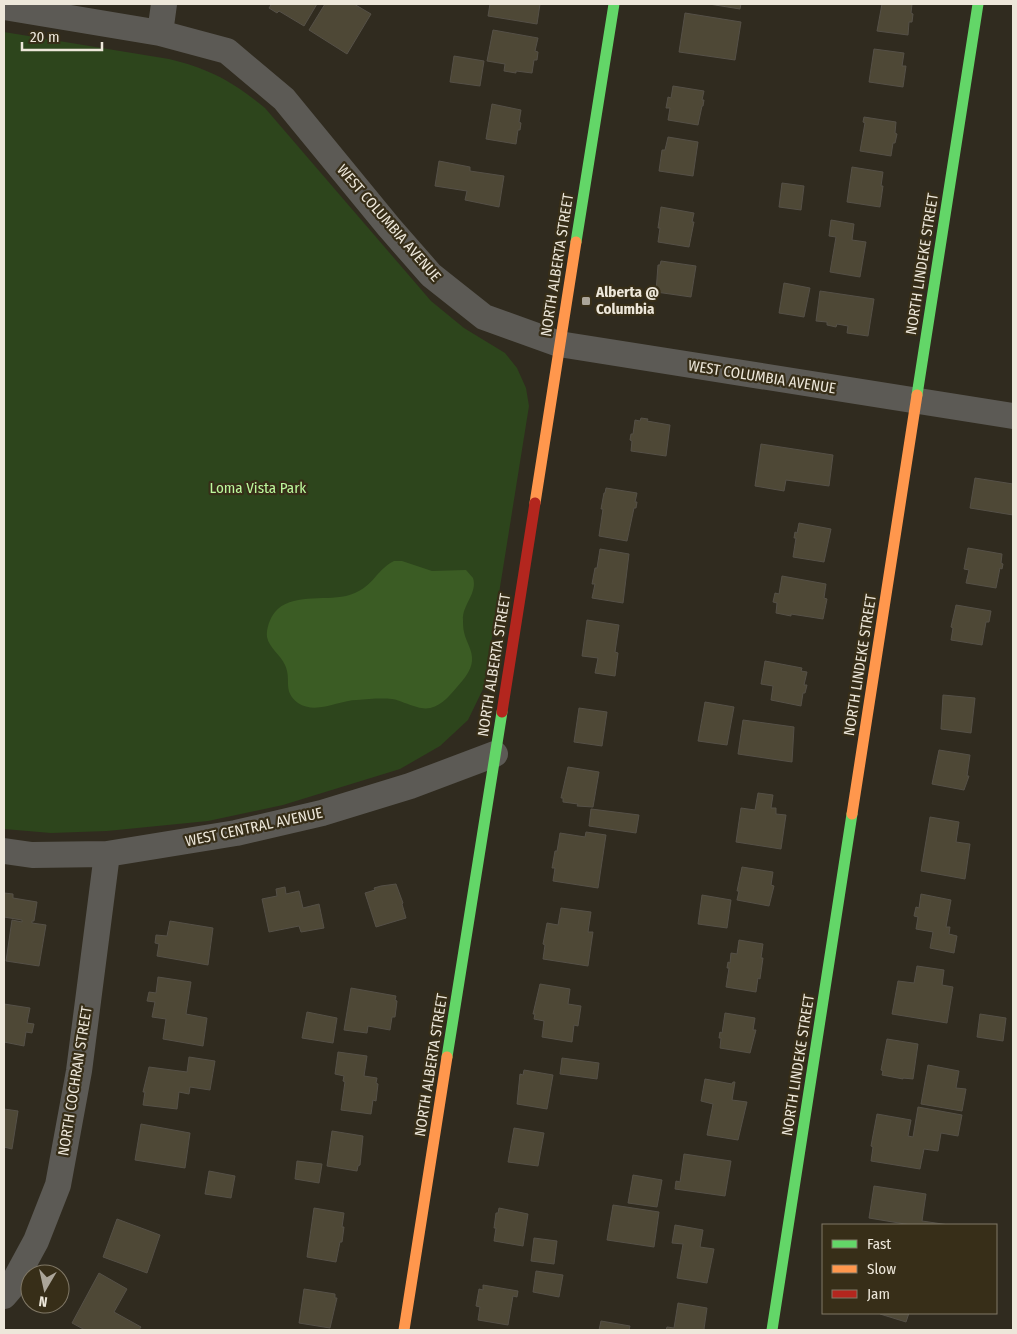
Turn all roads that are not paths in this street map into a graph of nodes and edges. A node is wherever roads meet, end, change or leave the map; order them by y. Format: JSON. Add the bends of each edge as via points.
{"nodes":[{"id":1,"x":164,"y":4,"type":"edge"},
{"id":2,"x":614,"y":4,"type":"edge"},
{"id":3,"x":978,"y":4,"type":"edge"},
{"id":4,"x":4,"y":7,"type":"edge"},
{"id":5,"x":160,"y":32,"type":"junction"},
{"id":6,"x":559,"y":344,"type":"junction"},
{"id":7,"x":915,"y":402,"type":"junction"},
{"id":8,"x":1013,"y":416,"type":"edge"},
{"id":9,"x":495,"y":754,"type":"junction"},
{"id":10,"x":4,"y":851,"type":"edge"},
{"id":11,"x":108,"y":854,"type":"junction"},
{"id":12,"x":4,"y":1296,"type":"edge"},
{"id":13,"x":404,"y":1330,"type":"edge"},
{"id":14,"x":772,"y":1330,"type":"edge"}],
"edges":[{"from":1,"to":5,"type":"street"},
{"from":2,"to":6,"type":"main road","name":"NORTH ALBERTA STREET"},
{"from":3,"to":7,"type":"main road","name":"NORTH LINDEKE STREET"},
{"from":4,"to":5,"type":"street","name":"WEST COLUMBIA AVENUE"},
{"from":5,"to":6,"type":"street","name":"WEST COLUMBIA AVENUE","via":[[227,51],[284,99],[431,275],[484,317]]},
{"from":6,"to":7,"type":"street","name":"WEST COLUMBIA AVENUE"},
{"from":6,"to":9,"type":"main road","name":"NORTH ALBERTA STREET"},
{"from":7,"to":8,"type":"street","name":"WEST COLUMBIA AVENUE"},
{"from":7,"to":14,"type":"main road","name":"NORTH LINDEKE STREET"},
{"from":9,"to":11,"type":"street","name":"WEST CENTRAL AVENUE","via":[[410,786],[322,813],[236,833]]},
{"from":9,"to":13,"type":"main road","name":"NORTH ALBERTA STREET"},
{"from":10,"to":11,"type":"street","name":"WEST CENTRAL AVENUE","via":[[32,855]]},
{"from":11,"to":12,"type":"street","name":"NORTH COCHRAN STREET","via":[[79,1072],[58,1185],[36,1241]]}]}
